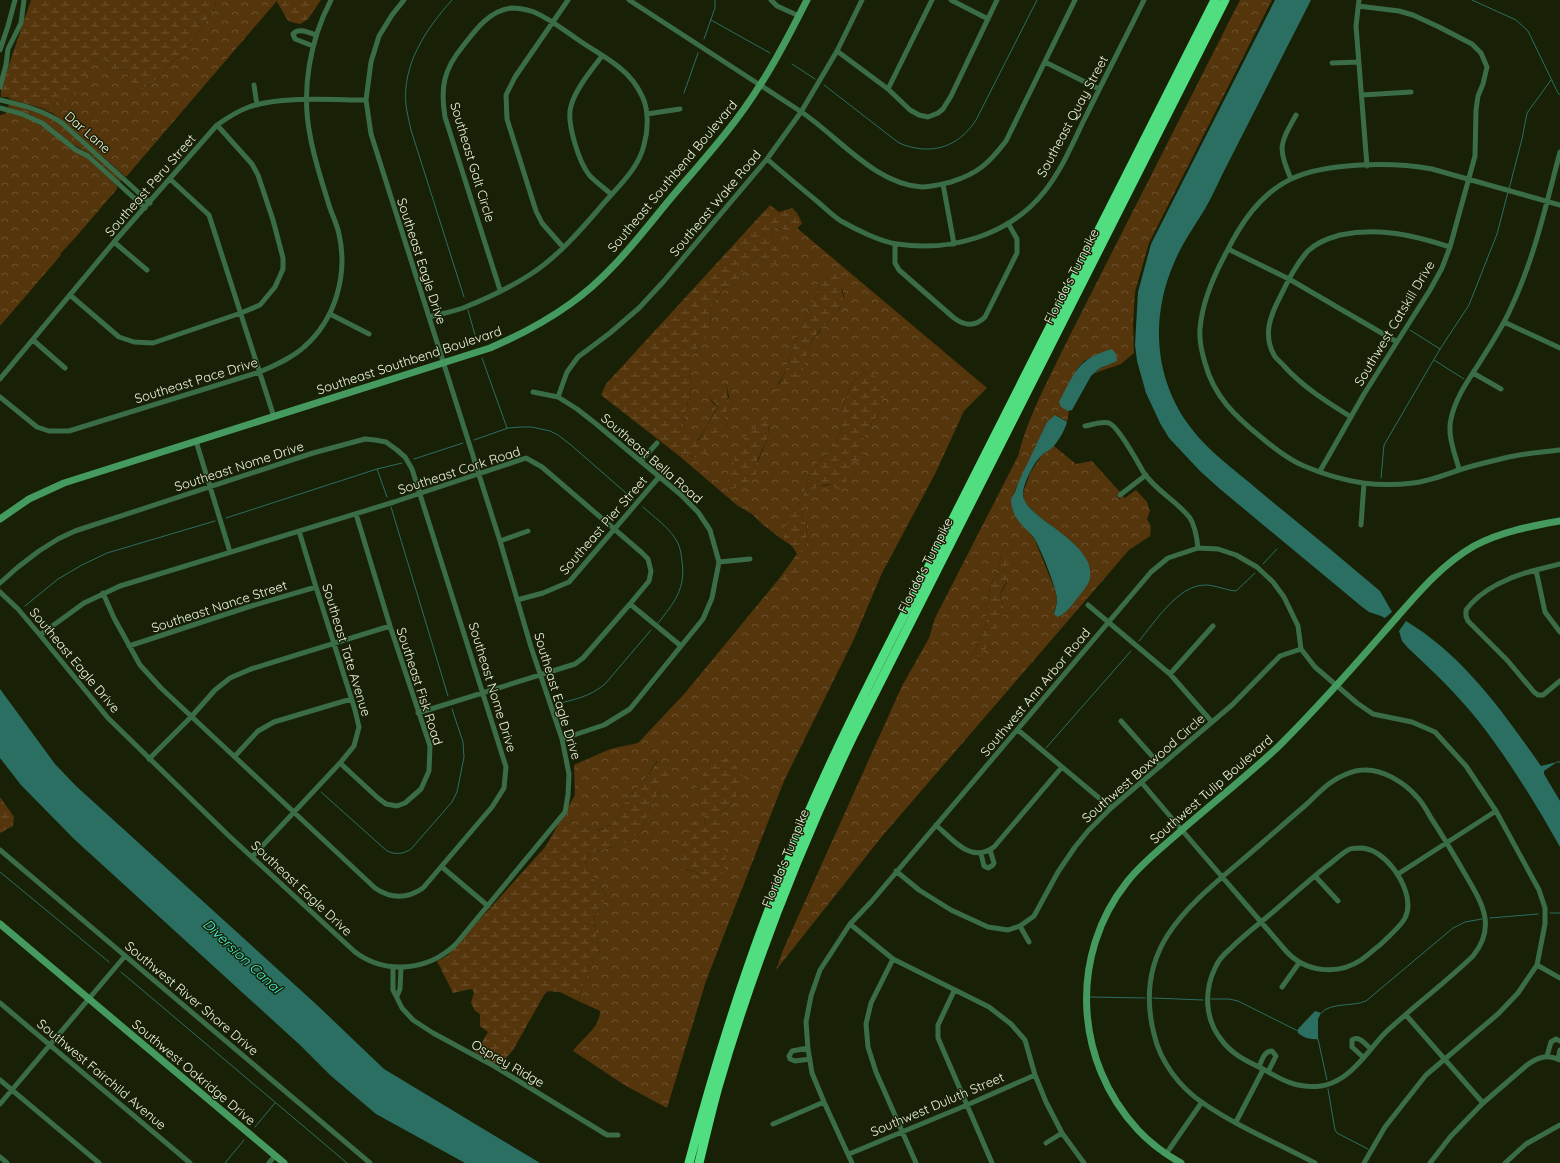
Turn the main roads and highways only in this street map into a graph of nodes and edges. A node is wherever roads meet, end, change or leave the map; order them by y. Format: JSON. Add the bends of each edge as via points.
{"nodes":[{"id":1,"x":1215,"y":0,"type":"edge"},
{"id":2,"x":1224,"y":0,"type":"edge"},
{"id":3,"x":689,"y":1163,"type":"edge"},
{"id":4,"x":698,"y":1163,"type":"edge"}],
"edges":[{"from":1,"to":3,"type":"highway","name":"Florida's Turnpike","via":[[816,794],[759,935],[710,1086]]},
{"from":2,"to":4,"type":"highway","name":"Florida's Turnpike","via":[[824,797],[767,938],[718,1087]]}]}
